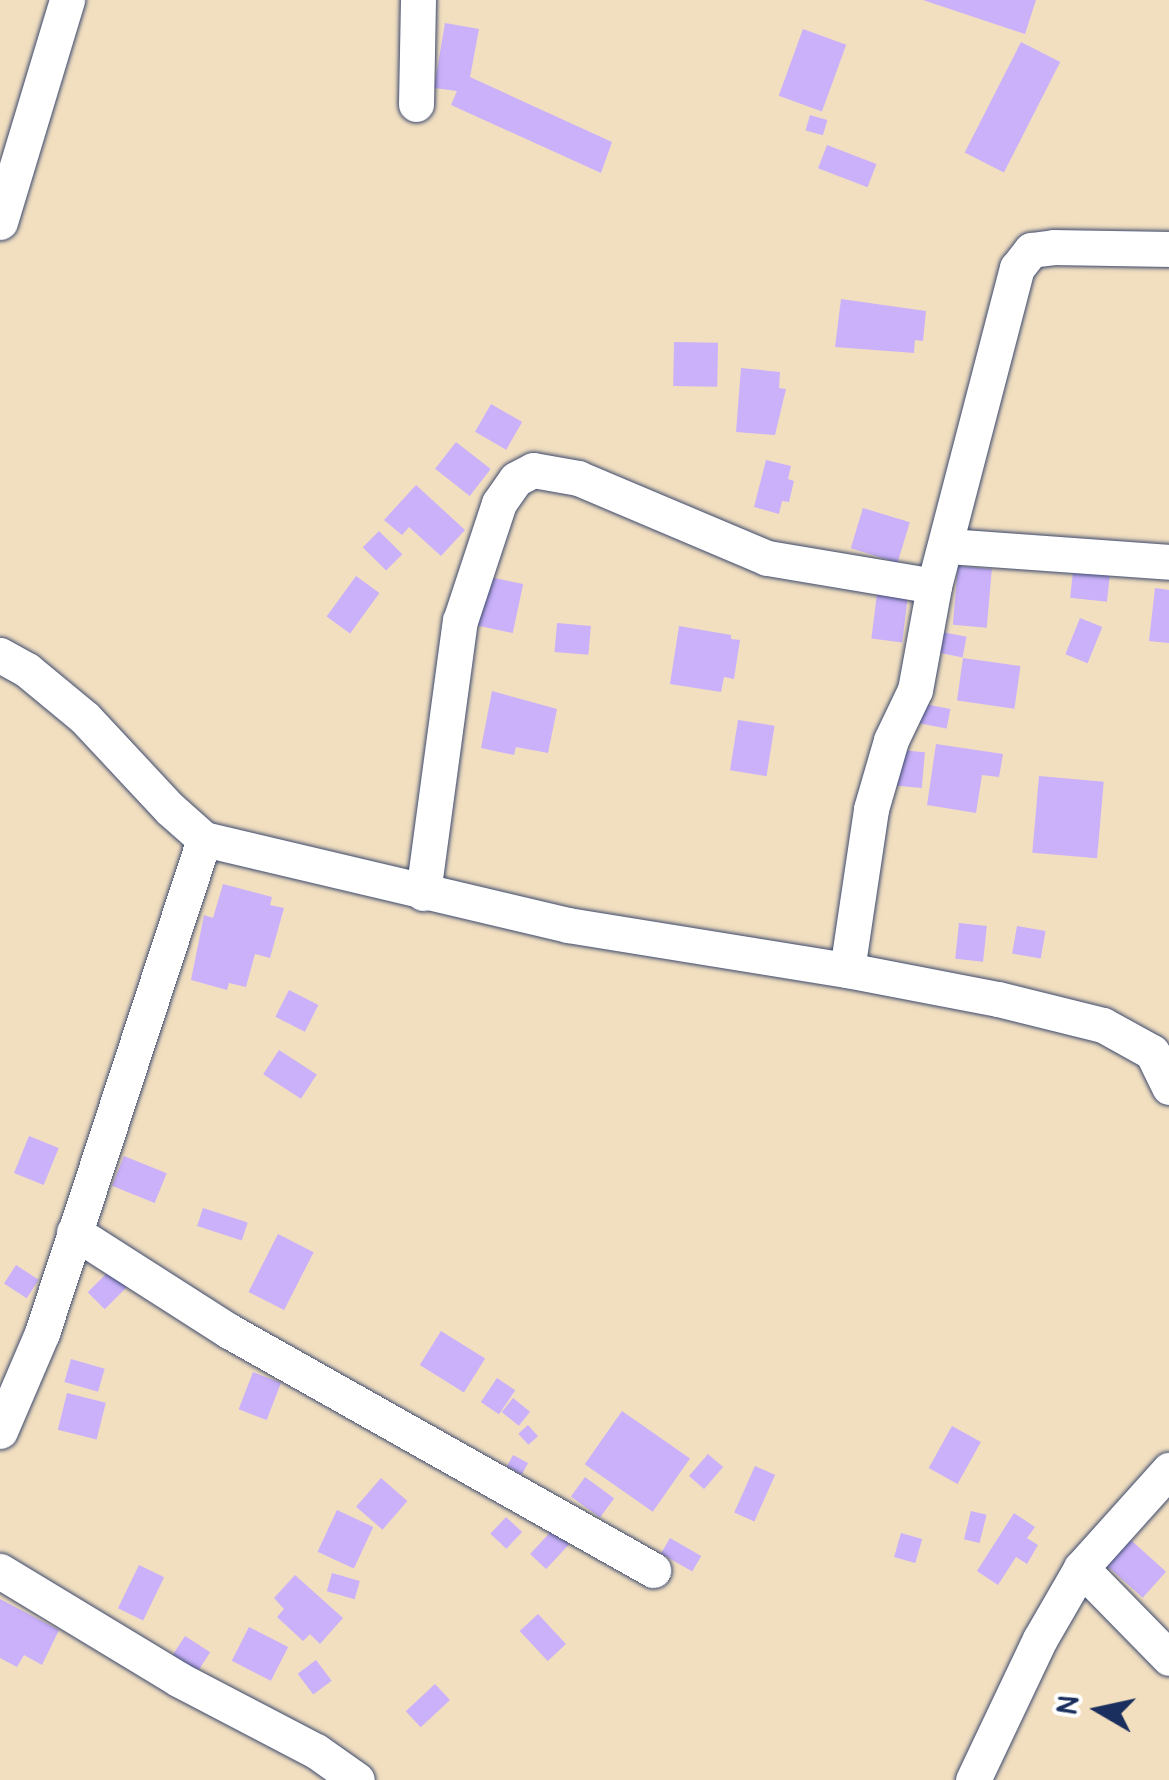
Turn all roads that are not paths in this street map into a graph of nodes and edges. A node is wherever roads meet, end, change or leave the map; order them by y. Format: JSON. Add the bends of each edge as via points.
{"nodes":[{"id":1,"x":67,"y":0,"type":"edge"},
{"id":2,"x":418,"y":0,"type":"edge"},
{"id":3,"x":416,"y":104,"type":"dead end"},
{"id":4,"x":0,"y":222,"type":"edge"},
{"id":5,"x":1169,"y":249,"type":"edge"},
{"id":6,"x":948,"y":546,"type":"junction"},
{"id":7,"x":1169,"y":562,"type":"edge"},
{"id":8,"x":934,"y":586,"type":"junction"},
{"id":9,"x":0,"y":655,"type":"edge"},
{"id":10,"x":204,"y":839,"type":"junction"},
{"id":11,"x":423,"y":892,"type":"junction"},
{"id":12,"x":847,"y":970,"type":"junction"},
{"id":13,"x":1169,"y":1086,"type":"edge"},
{"id":14,"x":74,"y":1232,"type":"junction"},
{"id":15,"x":0,"y":1431,"type":"edge"},
{"id":16,"x":1169,"y":1470,"type":"edge"},
{"id":17,"x":1080,"y":1568,"type":"junction"},
{"id":18,"x":653,"y":1570,"type":"dead end"},
{"id":19,"x":0,"y":1571,"type":"edge"},
{"id":20,"x":1169,"y":1658,"type":"edge"},
{"id":21,"x":356,"y":1780,"type":"edge"},
{"id":22,"x":973,"y":1780,"type":"edge"}],
"edges":[{"from":1,"to":4,"type":"street"},
{"from":2,"to":3,"type":"street"},
{"from":5,"to":6,"type":"street","via":[[1054,247],[1032,250],[1017,268]]},
{"from":6,"to":7,"type":"street"},
{"from":6,"to":8,"type":"street"},
{"from":8,"to":11,"type":"street","via":[[767,558],[578,478],[533,470],[516,479],[498,503],[460,621]]},
{"from":8,"to":12,"type":"street","via":[[915,690],[870,809]]},
{"from":9,"to":10,"type":"street","via":[[85,718]]},
{"from":10,"to":11,"type":"street"},
{"from":10,"to":14,"type":"street"},
{"from":11,"to":12,"type":"street","via":[[663,943]]},
{"from":12,"to":13,"type":"street","via":[[1103,1025],[1152,1052]]},
{"from":14,"to":15,"type":"street","via":[[42,1333]]},
{"from":14,"to":18,"type":"street","via":[[229,1331]]},
{"from":16,"to":17,"type":"street"},
{"from":17,"to":20,"type":"street"},
{"from":17,"to":22,"type":"street"},
{"from":19,"to":21,"type":"street"}]}
